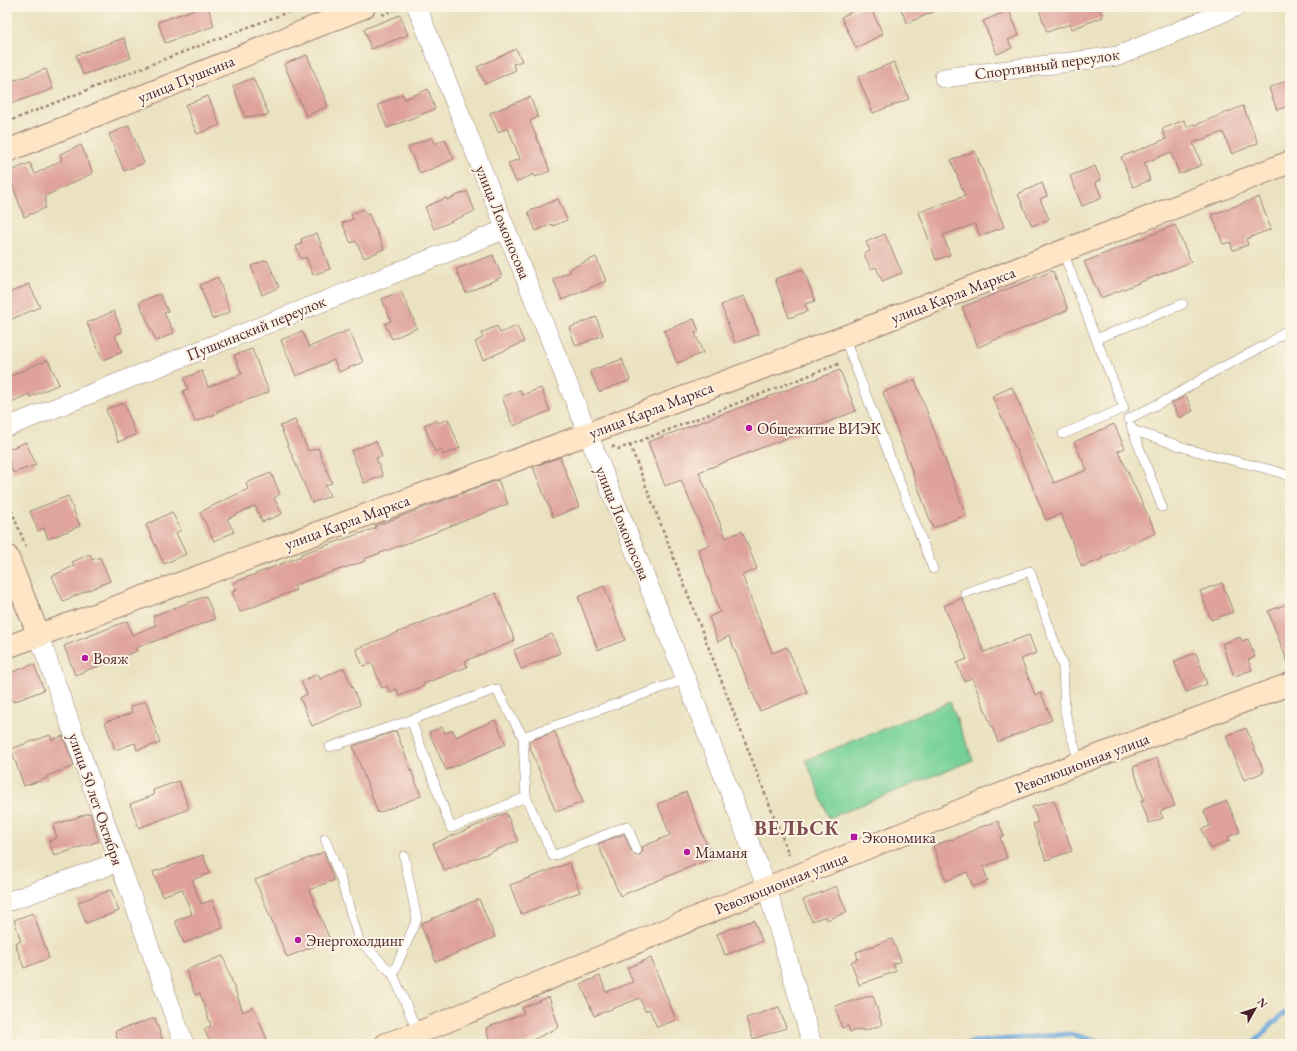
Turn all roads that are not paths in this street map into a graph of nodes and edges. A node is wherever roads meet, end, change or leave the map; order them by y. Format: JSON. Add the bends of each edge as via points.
{"nodes":[{"id":1,"x":364,"y":7,"type":"edge"},
{"id":2,"x":417,"y":7,"type":"edge"},
{"id":3,"x":1236,"y":7,"type":"edge"},
{"id":4,"x":944,"y":78,"type":"dead end"},
{"id":5,"x":7,"y":151,"type":"edge"},
{"id":6,"x":1290,"y":162,"type":"edge"},
{"id":7,"x":506,"y":229,"type":"junction"},
{"id":8,"x":1062,"y":252,"type":"junction"},
{"id":9,"x":1184,"y":304,"type":"dead end"},
{"id":10,"x":1290,"y":328,"type":"edge"},
{"id":11,"x":844,"y":337,"type":"junction"},
{"id":12,"x":1096,"y":339,"type":"junction"},
{"id":13,"x":1124,"y":408,"type":"junction"},
{"id":14,"x":1128,"y":419,"type":"junction"},
{"id":15,"x":7,"y":427,"type":"edge"},
{"id":16,"x":1132,"y":430,"type":"junction"},
{"id":17,"x":587,"y":434,"type":"junction"},
{"id":18,"x":1064,"y":434,"type":"dead end"},
{"id":19,"x":1290,"y":476,"type":"edge"},
{"id":20,"x":1162,"y":508,"type":"dead end"},
{"id":21,"x":7,"y":556,"type":"edge"},
{"id":22,"x":934,"y":569,"type":"dead end"},
{"id":23,"x":965,"y":594,"type":"dead end"},
{"id":24,"x":39,"y":636,"type":"junction"},
{"id":25,"x":7,"y":647,"type":"edge"},
{"id":26,"x":686,"y":680,"type":"junction"},
{"id":27,"x":1290,"y":684,"type":"edge"},
{"id":28,"x":411,"y":720,"type":"junction"},
{"id":29,"x":523,"y":737,"type":"junction"},
{"id":30,"x":330,"y":747,"type":"dead end"},
{"id":31,"x":1079,"y":763,"type":"junction"},
{"id":32,"x":526,"y":797,"type":"junction"},
{"id":33,"x":325,"y":839,"type":"dead end"},
{"id":34,"x":637,"y":850,"type":"dead end"},
{"id":35,"x":404,"y":856,"type":"dead end"},
{"id":36,"x":118,"y":862,"type":"junction"},
{"id":37,"x":767,"y":888,"type":"junction"},
{"id":38,"x":7,"y":902,"type":"edge"},
{"id":39,"x":393,"y":974,"type":"junction"},
{"id":40,"x":418,"y":1033,"type":"junction"},
{"id":41,"x":184,"y":1044,"type":"edge"},
{"id":42,"x":386,"y":1044,"type":"edge"},
{"id":43,"x":812,"y":1044,"type":"edge"}],
"edges":[{"from":1,"to":5,"type":"main road","name":"улица Пушкина"},
{"from":2,"to":7,"type":"street","name":"улица Ломоносова"},
{"from":3,"to":4,"type":"street","name":"Спортивный переулок","via":[[1118,56]]},
{"from":6,"to":8,"type":"main road","name":"улица Карла Маркса"},
{"from":7,"to":15,"type":"street","name":"Пушкинский переулок"},
{"from":7,"to":17,"type":"street","name":"улица Ломоносова"},
{"from":8,"to":11,"type":"main road","name":"улица Карла Маркса"},
{"from":8,"to":12,"type":"lane"},
{"from":9,"to":12,"type":"lane"},
{"from":10,"to":14,"type":"lane","via":[[1268,344]]},
{"from":11,"to":17,"type":"main road","name":"улица Карла Маркса"},
{"from":11,"to":22,"type":"lane"},
{"from":12,"to":13,"type":"lane"},
{"from":13,"to":14,"type":"lane"},
{"from":13,"to":18,"type":"lane"},
{"from":14,"to":16,"type":"lane"},
{"from":16,"to":19,"type":"lane","via":[[1195,451]]},
{"from":16,"to":20,"type":"lane"},
{"from":17,"to":24,"type":"main road","name":"улица Карла Маркса"},
{"from":17,"to":26,"type":"street","name":"улица Ломоносова"},
{"from":21,"to":24,"type":"main road","name":"улица 50 лет Октября"},
{"from":23,"to":31,"type":"lane","via":[[1030,571],[1063,667],[1065,712]]},
{"from":24,"to":25,"type":"main road","name":"улица Карла Маркса"},
{"from":24,"to":36,"type":"street","name":"улица 50 лет Октября"},
{"from":26,"to":29,"type":"lane"},
{"from":26,"to":37,"type":"street","name":"улица Ломоносова"},
{"from":27,"to":31,"type":"main road","name":"Революционная улица"},
{"from":28,"to":29,"type":"lane","via":[[496,690]]},
{"from":28,"to":30,"type":"lane"},
{"from":28,"to":32,"type":"lane","via":[[451,828]]},
{"from":29,"to":32,"type":"lane"},
{"from":31,"to":37,"type":"main road","name":"Революционная улица"},
{"from":32,"to":34,"type":"lane","via":[[553,856],[627,826]]},
{"from":33,"to":39,"type":"lane","via":[[359,940]]},
{"from":35,"to":39,"type":"lane","via":[[417,919]]},
{"from":36,"to":38,"type":"street"},
{"from":36,"to":41,"type":"street","name":"улица 50 лет Октября"},
{"from":37,"to":40,"type":"main road","name":"Революционная улица"},
{"from":37,"to":43,"type":"street","name":"улица Ломоносова"},
{"from":39,"to":40,"type":"lane"},
{"from":40,"to":42,"type":"main road","name":"Революционная улица"}]}
